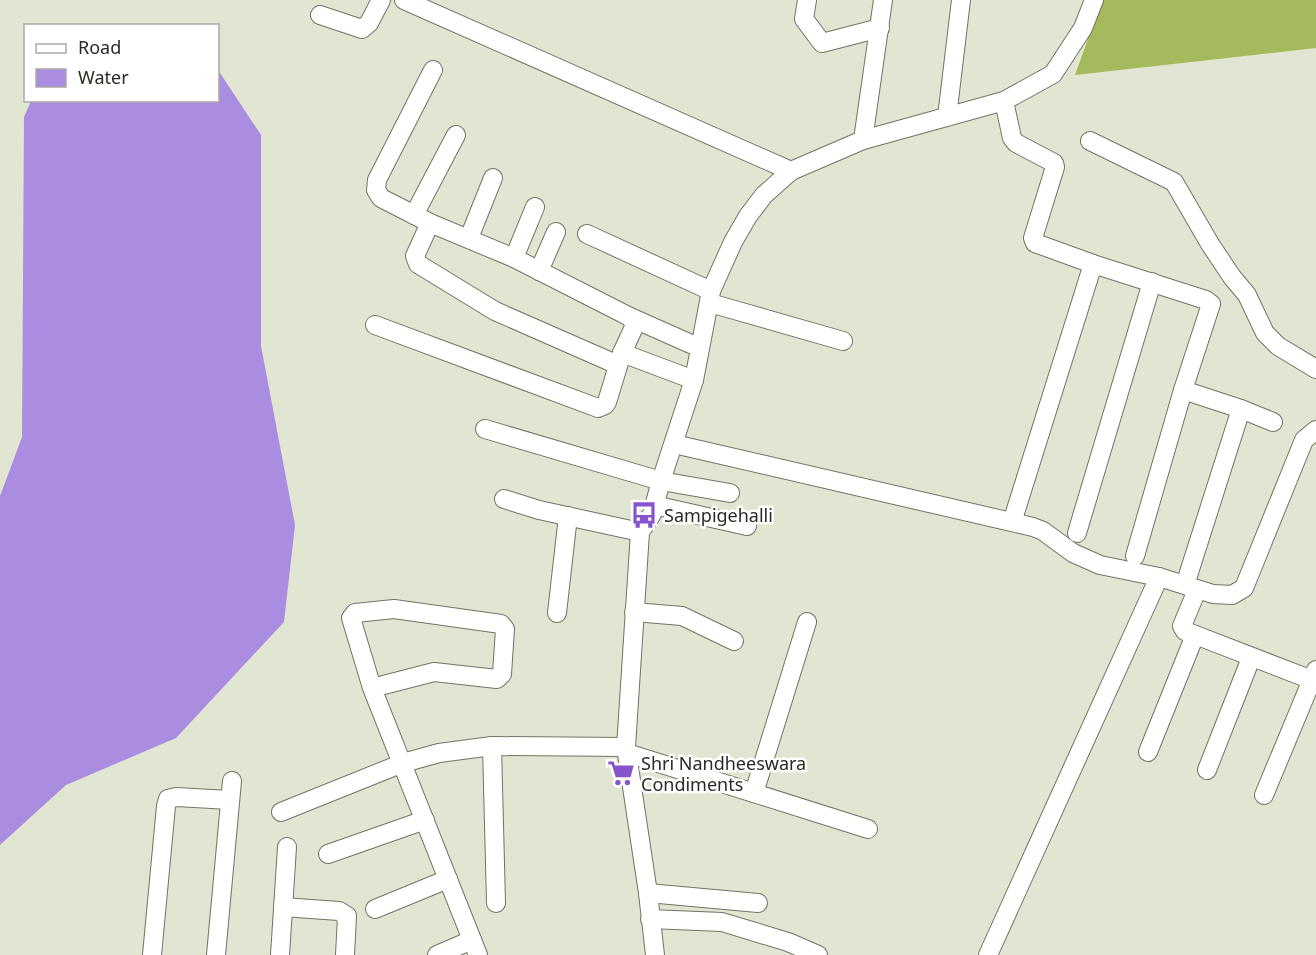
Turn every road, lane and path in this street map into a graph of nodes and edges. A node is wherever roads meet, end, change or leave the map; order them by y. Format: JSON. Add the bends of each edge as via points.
{"nodes":[{"id":1,"x":381,"y":0,"type":"edge"},
{"id":2,"x":405,"y":0,"type":"edge"},
{"id":3,"x":807,"y":0,"type":"edge"},
{"id":4,"x":883,"y":0,"type":"edge"},
{"id":5,"x":961,"y":0,"type":"edge"},
{"id":6,"x":1094,"y":0,"type":"edge"},
{"id":7,"x":320,"y":15,"type":"dead end"},
{"id":8,"x":880,"y":28,"type":"junction"},
{"id":9,"x":433,"y":70,"type":"dead end"},
{"id":10,"x":1004,"y":101,"type":"junction"},
{"id":11,"x":947,"y":117,"type":"junction"},
{"id":12,"x":456,"y":135,"type":"dead end"},
{"id":13,"x":863,"y":140,"type":"junction"},
{"id":14,"x":1090,"y":141,"type":"dead end"},
{"id":15,"x":791,"y":171,"type":"junction"},
{"id":16,"x":493,"y":178,"type":"dead end"},
{"id":17,"x":536,"y":207,"type":"dead end"},
{"id":18,"x":422,"y":219,"type":"junction"},
{"id":19,"x":555,"y":232,"type":"dead end"},
{"id":20,"x":587,"y":234,"type":"dead end"},
{"id":21,"x":469,"y":238,"type":"junction"},
{"id":22,"x":514,"y":258,"type":"junction"},
{"id":23,"x":1093,"y":264,"type":"junction"},
{"id":24,"x":539,"y":271,"type":"junction"},
{"id":25,"x":1152,"y":282,"type":"junction"},
{"id":26,"x":711,"y":297,"type":"junction"},
{"id":27,"x":630,"y":316,"type":"junction"},
{"id":28,"x":375,"y":326,"type":"dead end"},
{"id":29,"x":843,"y":341,"type":"dead end"},
{"id":30,"x":700,"y":348,"type":"junction"},
{"id":31,"x":620,"y":359,"type":"junction"},
{"id":32,"x":1316,"y":369,"type":"edge"},
{"id":33,"x":694,"y":380,"type":"junction"},
{"id":34,"x":1183,"y":390,"type":"junction"},
{"id":35,"x":1241,"y":409,"type":"junction"},
{"id":36,"x":1273,"y":422,"type":"dead end"},
{"id":37,"x":485,"y":429,"type":"dead end"},
{"id":38,"x":1316,"y":430,"type":"edge"},
{"id":39,"x":674,"y":444,"type":"junction"},
{"id":40,"x":661,"y":480,"type":"junction"},
{"id":41,"x":730,"y":494,"type":"dead end"},
{"id":42,"x":504,"y":499,"type":"dead end"},
{"id":43,"x":654,"y":505,"type":"junction"},
{"id":44,"x":568,"y":516,"type":"junction"},
{"id":45,"x":1014,"y":516,"type":"dead end"},
{"id":46,"x":747,"y":526,"type":"dead end"},
{"id":47,"x":640,"y":532,"type":"junction"},
{"id":48,"x":1077,"y":533,"type":"dead end"},
{"id":49,"x":1135,"y":555,"type":"dead end"},
{"id":50,"x":1159,"y":577,"type":"junction"},
{"id":51,"x":1191,"y":588,"type":"junction"},
{"id":52,"x":634,"y":612,"type":"junction"},
{"id":53,"x":557,"y":613,"type":"dead end"},
{"id":54,"x":807,"y":622,"type":"dead end"},
{"id":55,"x":1195,"y":635,"type":"junction"},
{"id":56,"x":735,"y":641,"type":"dead end"},
{"id":57,"x":1251,"y":657,"type":"junction"},
{"id":58,"x":1314,"y":675,"type":"edge"},
{"id":59,"x":372,"y":688,"type":"junction"},
{"id":60,"x":492,"y":746,"type":"junction"},
{"id":61,"x":626,"y":750,"type":"junction"},
{"id":62,"x":1148,"y":752,"type":"dead end"},
{"id":63,"x":403,"y":763,"type":"junction"},
{"id":64,"x":1208,"y":770,"type":"dead end"},
{"id":65,"x":232,"y":780,"type":"dead end"},
{"id":66,"x":754,"y":793,"type":"junction"},
{"id":67,"x":1264,"y":795,"type":"dead end"},
{"id":68,"x":230,"y":800,"type":"junction"},
{"id":69,"x":281,"y":812,"type":"dead end"},
{"id":70,"x":425,"y":820,"type":"junction"},
{"id":71,"x":868,"y":829,"type":"dead end"},
{"id":72,"x":287,"y":847,"type":"dead end"},
{"id":73,"x":328,"y":854,"type":"dead end"},
{"id":74,"x":448,"y":879,"type":"junction"},
{"id":75,"x":648,"y":893,"type":"junction"},
{"id":76,"x":496,"y":903,"type":"dead end"},
{"id":77,"x":758,"y":903,"type":"dead end"},
{"id":78,"x":284,"y":907,"type":"junction"},
{"id":79,"x":375,"y":909,"type":"dead end"},
{"id":80,"x":650,"y":919,"type":"junction"},
{"id":81,"x":475,"y":948,"type":"edge"},
{"id":82,"x":990,"y":954,"type":"edge"},
{"id":83,"x":152,"y":955,"type":"edge"},
{"id":84,"x":216,"y":955,"type":"edge"},
{"id":85,"x":280,"y":955,"type":"edge"},
{"id":86,"x":345,"y":955,"type":"edge"},
{"id":87,"x":437,"y":955,"type":"edge"},
{"id":88,"x":655,"y":955,"type":"edge"},
{"id":89,"x":818,"y":955,"type":"edge"}],
"edges":[{"from":1,"to":7,"type":"street","via":[[362,29]]},
{"from":2,"to":15,"type":"street"},
{"from":3,"to":8,"type":"street","via":[[804,19],[822,44]]},
{"from":4,"to":8,"type":"street"},
{"from":5,"to":11,"type":"street"},
{"from":6,"to":10,"type":"street","via":[[1083,28],[1053,74]]},
{"from":8,"to":13,"type":"street"},
{"from":9,"to":18,"type":"street","via":[[376,180],[381,198]]},
{"from":10,"to":11,"type":"street"},
{"from":10,"to":23,"type":"street","via":[[1016,143],[1054,163],[1033,238],[1035,243]]},
{"from":11,"to":13,"type":"street"},
{"from":12,"to":18,"type":"street"},
{"from":13,"to":15,"type":"street"},
{"from":14,"to":32,"type":"street","via":[[1174,182],[1221,261],[1247,295],[1265,333],[1278,346]]},
{"from":15,"to":26,"type":"street","via":[[748,216],[728,252]]},
{"from":16,"to":21,"type":"street"},
{"from":17,"to":22,"type":"street"},
{"from":18,"to":21,"type":"street"},
{"from":18,"to":31,"type":"street","via":[[415,256],[418,264],[495,310]]},
{"from":19,"to":24,"type":"street"},
{"from":20,"to":26,"type":"street"},
{"from":21,"to":22,"type":"street"},
{"from":22,"to":24,"type":"street"},
{"from":23,"to":25,"type":"street"},
{"from":23,"to":45,"type":"street"},
{"from":24,"to":27,"type":"street"},
{"from":25,"to":34,"type":"street","via":[[1211,304]]},
{"from":25,"to":48,"type":"street"},
{"from":26,"to":29,"type":"street"},
{"from":26,"to":30,"type":"street"},
{"from":27,"to":30,"type":"street"},
{"from":27,"to":31,"type":"street","via":[[634,327]]},
{"from":28,"to":31,"type":"street","via":[[598,408],[607,402]]},
{"from":30,"to":33,"type":"street"},
{"from":31,"to":33,"type":"street"},
{"from":33,"to":39,"type":"street"},
{"from":34,"to":35,"type":"street"},
{"from":34,"to":49,"type":"street"},
{"from":35,"to":36,"type":"street"},
{"from":35,"to":51,"type":"street"},
{"from":37,"to":40,"type":"street"},
{"from":38,"to":51,"type":"street","via":[[1304,440],[1244,588],[1232,595]]},
{"from":39,"to":40,"type":"street"},
{"from":39,"to":50,"type":"street","via":[[1033,527],[1086,560]]},
{"from":40,"to":41,"type":"street"},
{"from":40,"to":43,"type":"street"},
{"from":42,"to":44,"type":"street"},
{"from":43,"to":46,"type":"street"},
{"from":43,"to":47,"type":"street"},
{"from":44,"to":47,"type":"street"},
{"from":44,"to":53,"type":"street"},
{"from":47,"to":52,"type":"street"},
{"from":50,"to":51,"type":"street"},
{"from":50,"to":82,"type":"street"},
{"from":51,"to":55,"type":"street","via":[[1182,626]]},
{"from":52,"to":56,"type":"street","via":[[682,616]]},
{"from":52,"to":61,"type":"street"},
{"from":54,"to":66,"type":"street"},
{"from":55,"to":57,"type":"street"},
{"from":55,"to":62,"type":"street"},
{"from":57,"to":58,"type":"street"},
{"from":57,"to":64,"type":"street"},
{"from":58,"to":67,"type":"street"},
{"from":59,"to":59,"type":"street","via":[[434,672],[497,679],[502,674],[505,629],[501,624],[394,609],[355,613],[351,618]]},
{"from":59,"to":63,"type":"street"},
{"from":60,"to":61,"type":"street"},
{"from":60,"to":63,"type":"street","via":[[439,753]]},
{"from":60,"to":76,"type":"street"},
{"from":61,"to":66,"type":"street"},
{"from":61,"to":75,"type":"street"},
{"from":63,"to":69,"type":"street"},
{"from":63,"to":70,"type":"street"},
{"from":65,"to":68,"type":"street"},
{"from":66,"to":71,"type":"street"},
{"from":68,"to":83,"type":"street","via":[[168,799]]},
{"from":68,"to":84,"type":"street"},
{"from":70,"to":73,"type":"street"},
{"from":70,"to":74,"type":"street"},
{"from":72,"to":78,"type":"street"},
{"from":74,"to":79,"type":"street"},
{"from":74,"to":81,"type":"street"},
{"from":75,"to":77,"type":"street"},
{"from":75,"to":80,"type":"street"},
{"from":78,"to":85,"type":"street"},
{"from":78,"to":86,"type":"street","via":[[339,911],[347,916]]},
{"from":80,"to":88,"type":"street"},
{"from":80,"to":89,"type":"street","via":[[722,922]]},
{"from":81,"to":87,"type":"street"}]}
